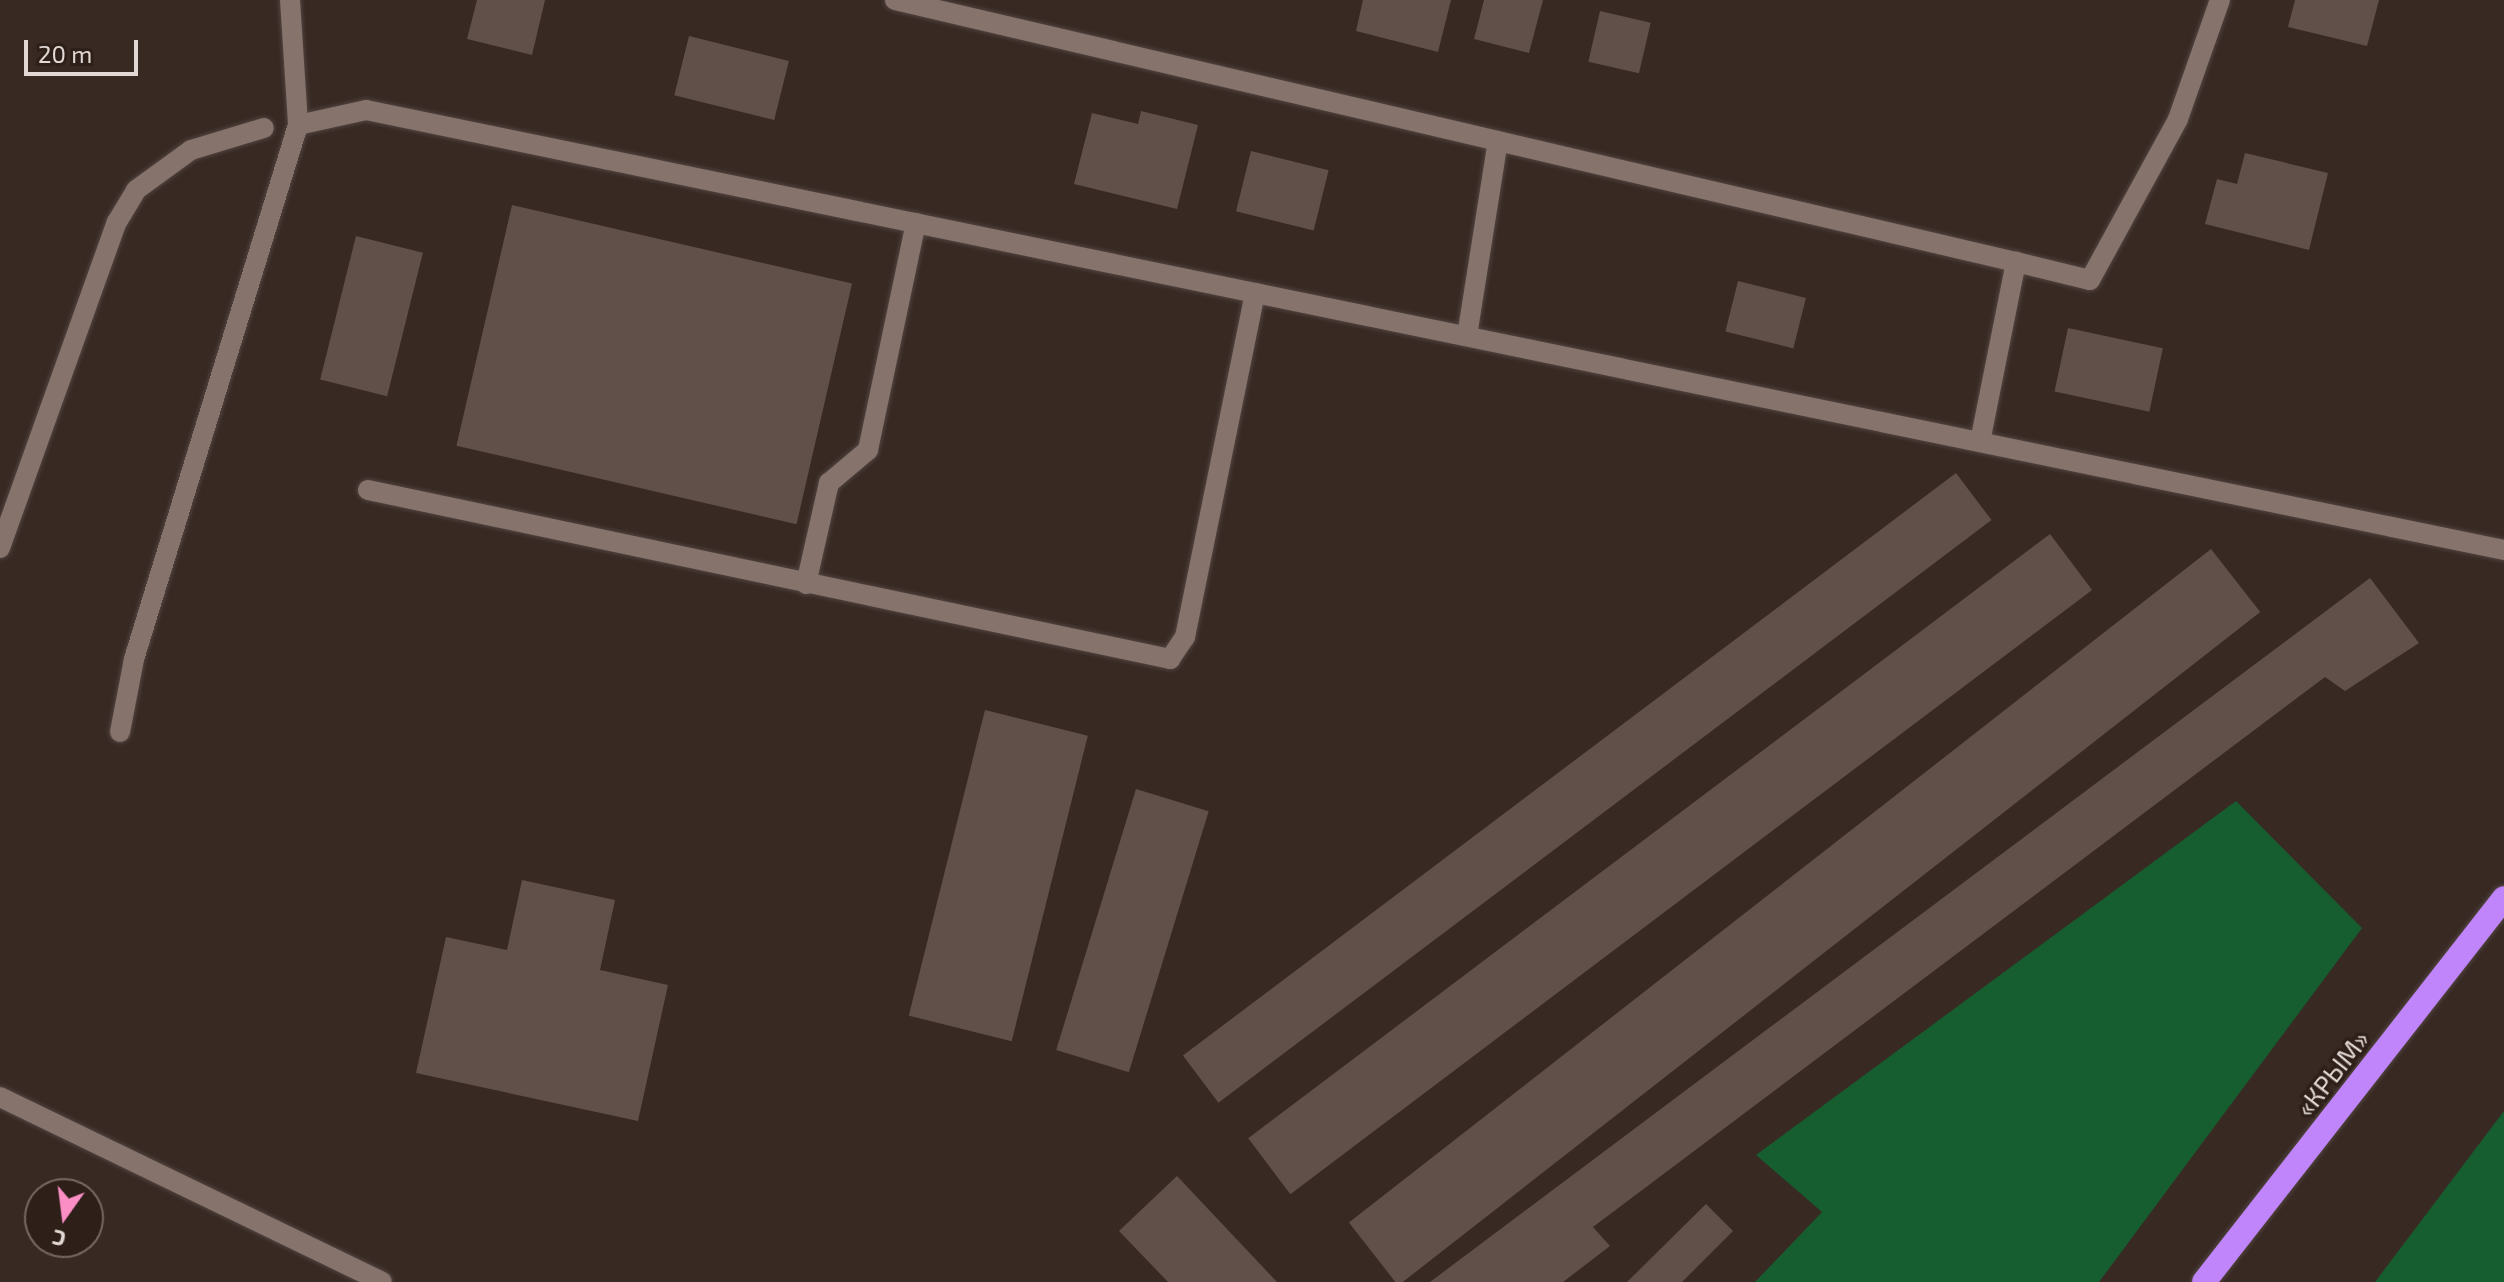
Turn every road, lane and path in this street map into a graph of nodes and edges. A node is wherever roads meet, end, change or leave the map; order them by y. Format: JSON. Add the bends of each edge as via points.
{"nodes":[{"id":1,"x":290,"y":0,"type":"edge"},
{"id":2,"x":895,"y":0,"type":"edge"},
{"id":3,"x":2220,"y":0,"type":"edge"},
{"id":4,"x":298,"y":125,"type":"junction"},
{"id":5,"x":264,"y":128,"type":"dead end"},
{"id":6,"x":1498,"y":141,"type":"junction"},
{"id":7,"x":916,"y":223,"type":"junction"},
{"id":8,"x":2016,"y":262,"type":"junction"},
{"id":9,"x":1255,"y":293,"type":"junction"},
{"id":10,"x":1467,"y":336,"type":"junction"},
{"id":11,"x":1980,"y":442,"type":"junction"},
{"id":12,"x":368,"y":490,"type":"dead end"},
{"id":13,"x":0,"y":548,"type":"edge"},
{"id":14,"x":2504,"y":550,"type":"edge"},
{"id":15,"x":806,"y":584,"type":"junction"},
{"id":16,"x":120,"y":732,"type":"dead end"},
{"id":17,"x":2504,"y":898,"type":"edge"},
{"id":18,"x":0,"y":1097,"type":"edge"},
{"id":19,"x":382,"y":1282,"type":"edge"},
{"id":20,"x":2204,"y":1282,"type":"edge"}],
"edges":[{"from":1,"to":4,"type":"street"},
{"from":2,"to":6,"type":"street"},
{"from":3,"to":8,"type":"street","via":[[2178,119],[2090,280]]},
{"from":4,"to":7,"type":"street","via":[[366,110]]},
{"from":4,"to":16,"type":"street","via":[[134,659]]},
{"from":5,"to":13,"type":"street","via":[[191,150],[136,190],[117,222]]},
{"from":6,"to":8,"type":"street"},
{"from":6,"to":10,"type":"street"},
{"from":7,"to":9,"type":"street"},
{"from":7,"to":15,"type":"street","via":[[868,450],[829,483]]},
{"from":8,"to":11,"type":"street"},
{"from":9,"to":10,"type":"street"},
{"from":9,"to":15,"type":"street","via":[[1185,637],[1170,659]]},
{"from":10,"to":11,"type":"street"},
{"from":11,"to":14,"type":"street"},
{"from":12,"to":15,"type":"street"},
{"from":17,"to":20,"type":"highway","name":"«КРЫМ»"},
{"from":18,"to":19,"type":"street"}]}
